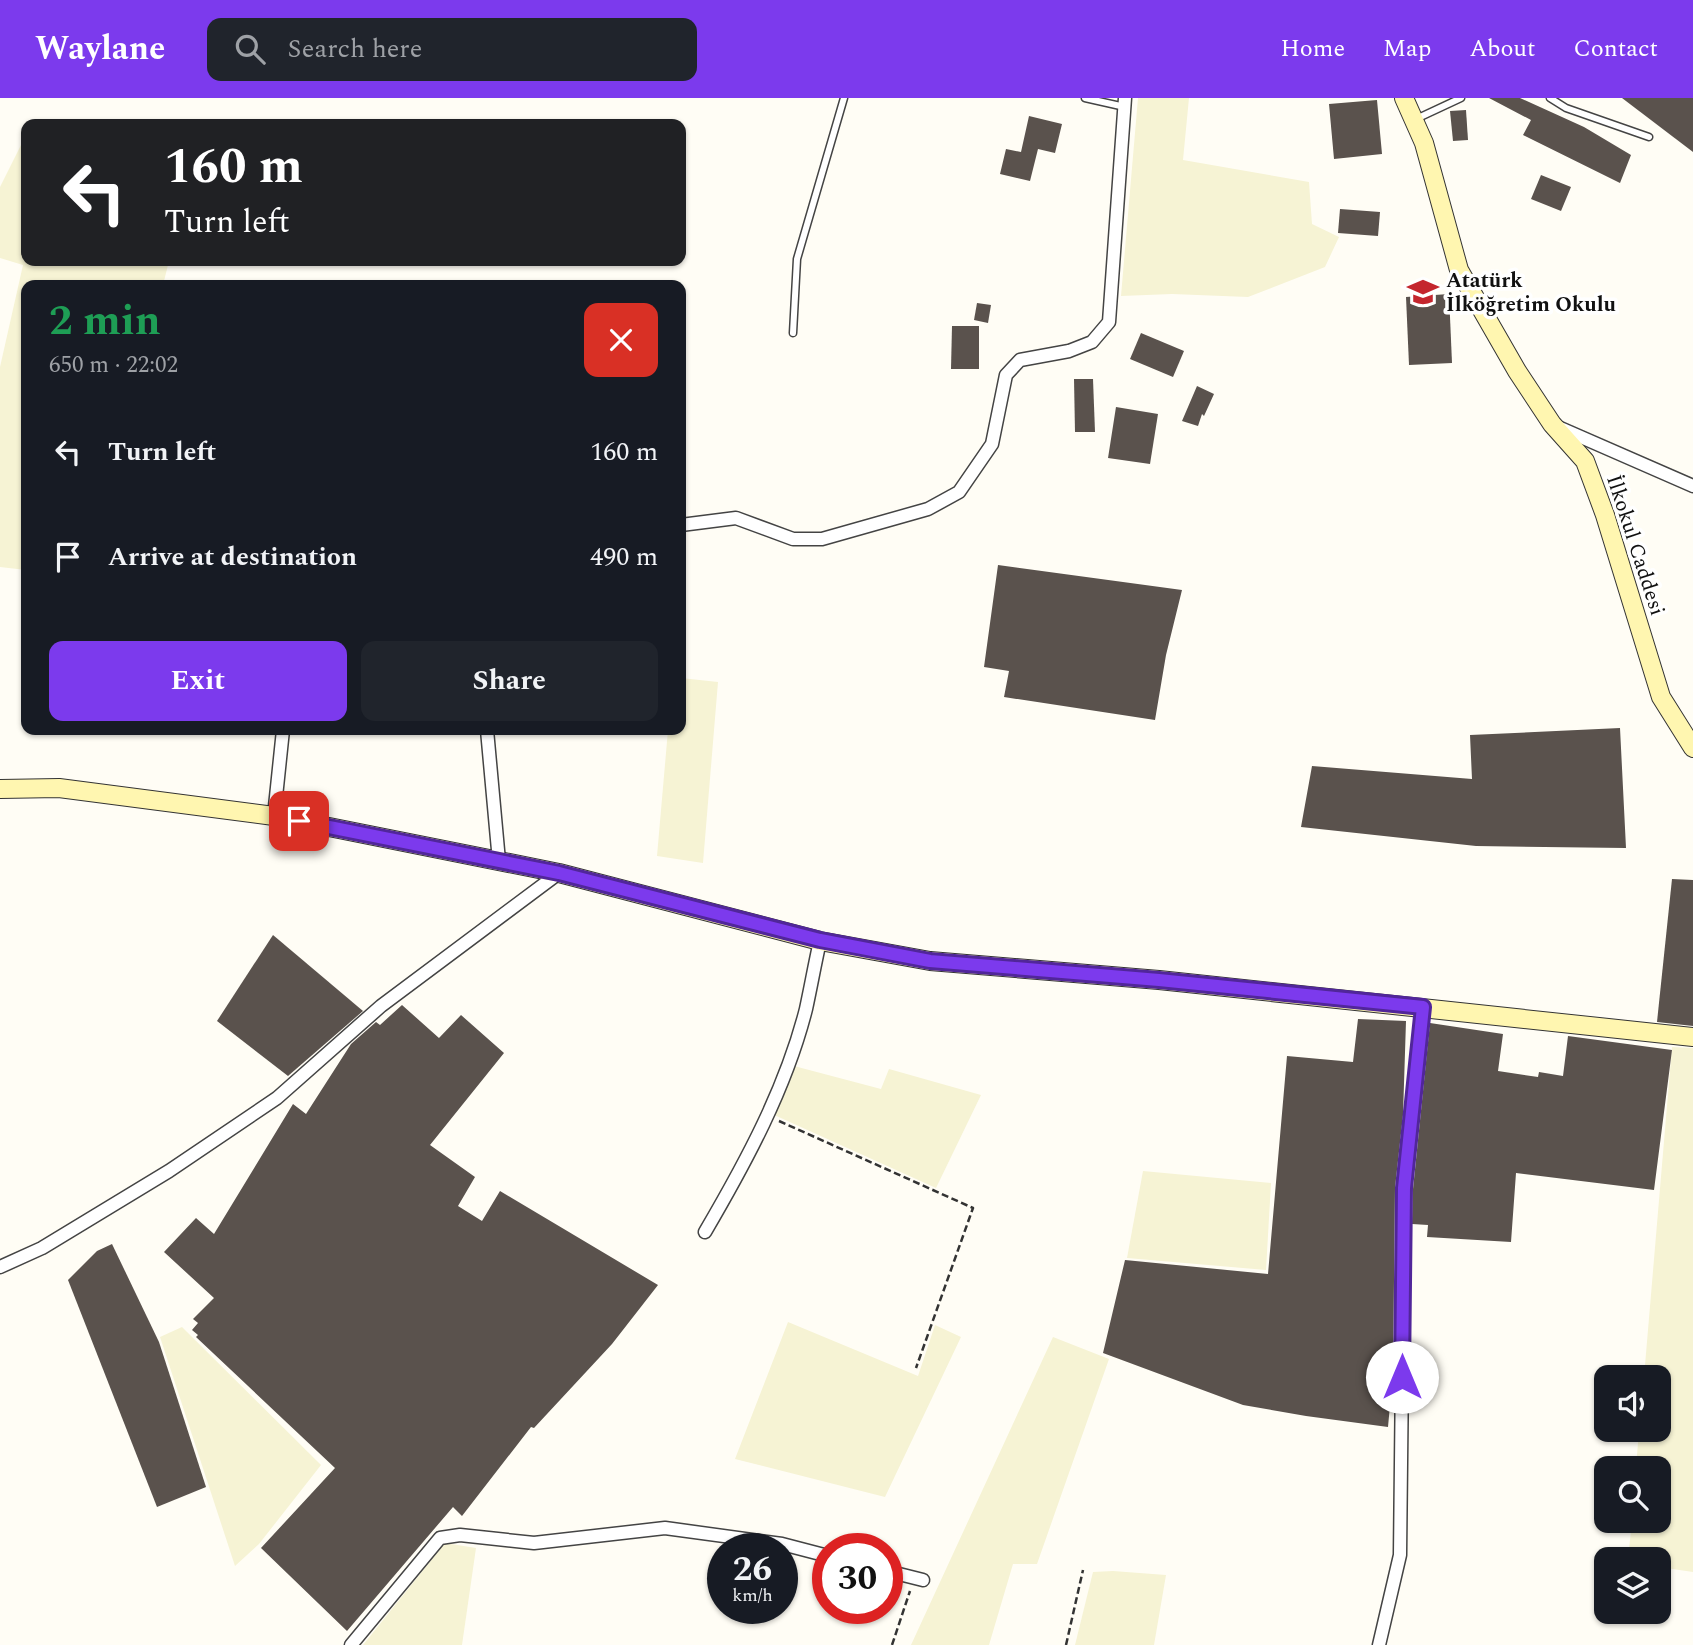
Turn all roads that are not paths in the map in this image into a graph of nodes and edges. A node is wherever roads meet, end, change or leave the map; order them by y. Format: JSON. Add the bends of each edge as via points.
{"nodes":[{"id":1,"x":844,"y":98,"type":"edge"},
{"id":2,"x":1085,"y":98,"type":"edge"},
{"id":3,"x":1404,"y":98,"type":"edge"},
{"id":4,"x":1461,"y":98,"type":"edge"},
{"id":5,"x":1550,"y":98,"type":"edge"},
{"id":6,"x":1125,"y":103,"type":"edge"},
{"id":7,"x":1414,"y":120,"type":"junction"},
{"id":8,"x":1649,"y":137,"type":"dead end"},
{"id":9,"x":793,"y":333,"type":"dead end"},
{"id":10,"x":1552,"y":424,"type":"junction"},
{"id":11,"x":1693,"y":486,"type":"edge"},
{"id":12,"x":686,"y":524,"type":"edge"},
{"id":13,"x":282,"y":735,"type":"edge"},
{"id":14,"x":487,"y":735,"type":"edge"},
{"id":15,"x":1693,"y":748,"type":"edge"},
{"id":16,"x":0,"y":789,"type":"edge"},
{"id":17,"x":274,"y":817,"type":"junction"},
{"id":18,"x":499,"y":861,"type":"junction"},
{"id":19,"x":559,"y":873,"type":"junction"},
{"id":20,"x":820,"y":940,"type":"junction"},
{"id":21,"x":1423,"y":1007,"type":"junction"},
{"id":22,"x":1693,"y":1037,"type":"edge"},
{"id":23,"x":705,"y":1232,"type":"dead end"},
{"id":24,"x":0,"y":1267,"type":"edge"},
{"id":25,"x":812,"y":1552,"type":"edge"},
{"id":26,"x":903,"y":1575,"type":"edge"},
{"id":27,"x":919,"y":1579,"type":"road end"},
{"id":28,"x":351,"y":1645,"type":"edge"},
{"id":29,"x":1379,"y":1645,"type":"edge"}],
"edges":[{"from":1,"to":9,"type":"lane","via":[[797,259]]},
{"from":2,"to":6,"type":"lane"},
{"from":3,"to":7,"type":"street","name":"İlkokul Caddesi"},
{"from":4,"to":7,"type":"lane"},
{"from":5,"to":8,"type":"lane"},
{"from":6,"to":12,"type":"street","via":[[1109,322],[1092,342],[1020,360],[1006,375],[992,444],[959,492],[928,509],[822,540],[793,539],[736,519]]},
{"from":7,"to":10,"type":"street","name":"İlkokul Caddesi","via":[[1459,270]]},
{"from":10,"to":11,"type":"street"},
{"from":10,"to":15,"type":"street","name":"İlkokul Caddesi","via":[[1585,461],[1661,697]]},
{"from":13,"to":17,"type":"street"},
{"from":14,"to":18,"type":"street"},
{"from":16,"to":17,"type":"street","via":[[59,788]]},
{"from":17,"to":18,"type":"street"},
{"from":18,"to":19,"type":"street"},
{"from":19,"to":20,"type":"street"},
{"from":19,"to":24,"type":"street","via":[[381,1006],[277,1098],[146,1185],[41,1248]]},
{"from":20,"to":21,"type":"street","via":[[930,961]]},
{"from":20,"to":23,"type":"street","via":[[805,1010],[784,1074],[740,1173]]},
{"from":21,"to":22,"type":"street"},
{"from":21,"to":29,"type":"street","via":[[1404,1188],[1400,1555]]},
{"from":25,"to":28,"type":"street","via":[[664,1528],[534,1543],[460,1535],[440,1538]]},
{"from":26,"to":27,"type":"street"}]}
